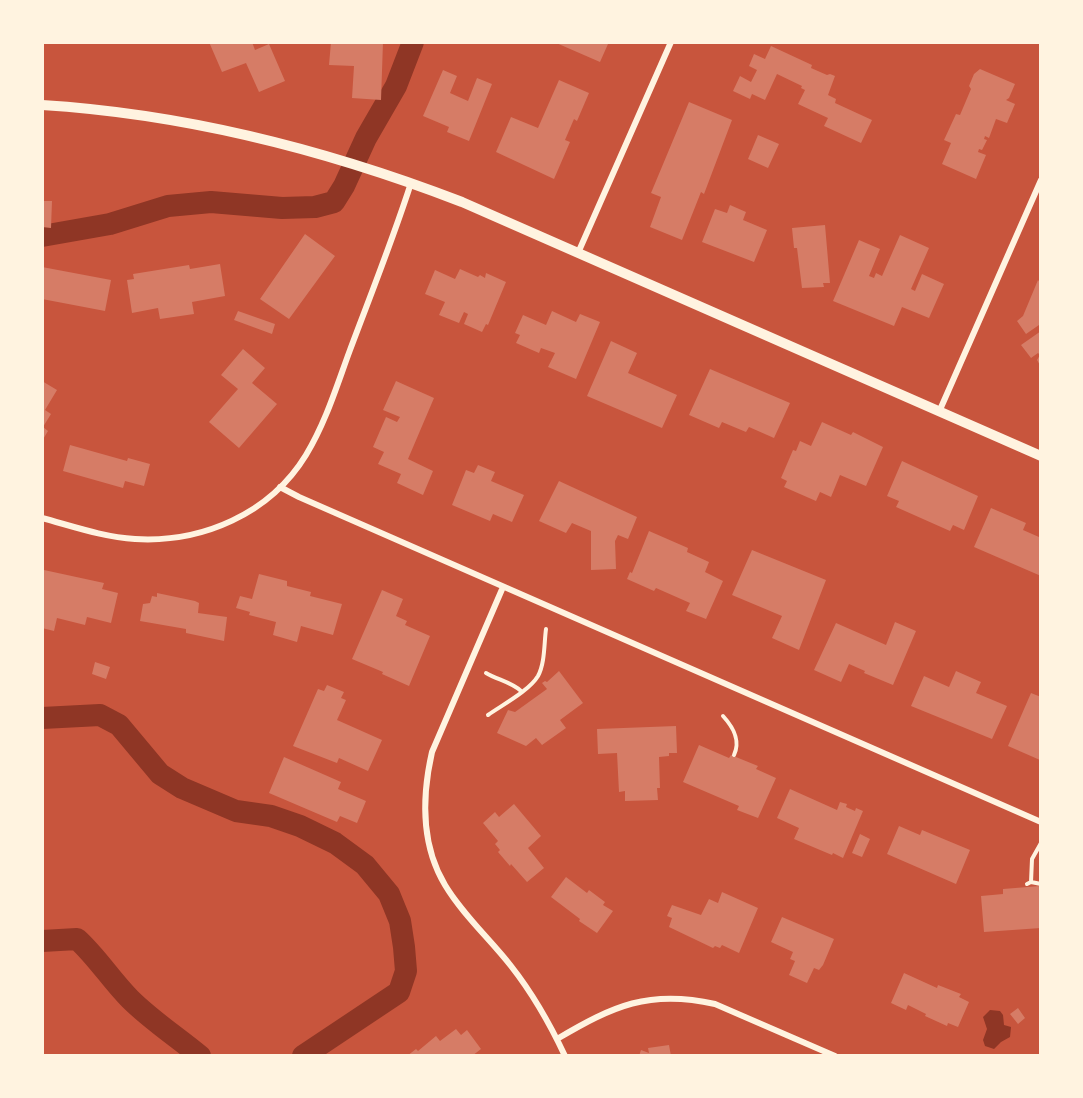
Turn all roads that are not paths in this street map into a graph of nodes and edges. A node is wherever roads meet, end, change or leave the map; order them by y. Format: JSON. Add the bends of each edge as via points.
{"nodes":[{"id":1,"x":671,"y":42,"type":"edge"},
{"id":2,"x":42,"y":105,"type":"edge"},
{"id":3,"x":1041,"y":180,"type":"edge"},
{"id":4,"x":412,"y":182,"type":"junction"},
{"id":5,"x":578,"y":253,"type":"junction"},
{"id":6,"x":939,"y":412,"type":"junction"},
{"id":7,"x":1041,"y":456,"type":"edge"},
{"id":8,"x":280,"y":487,"type":"junction"},
{"id":9,"x":42,"y":518,"type":"edge"},
{"id":10,"x":503,"y":587,"type":"junction"},
{"id":11,"x":1041,"y":822,"type":"edge"},
{"id":12,"x":557,"y":1039,"type":"junction"},
{"id":13,"x":565,"y":1056,"type":"edge"},
{"id":14,"x":835,"y":1056,"type":"edge"}],
"edges":[{"from":1,"to":5,"type":"street"},
{"from":2,"to":4,"type":"street","via":[[135,114],[212,127]]},
{"from":3,"to":6,"type":"street"},
{"from":4,"to":5,"type":"street"},
{"from":4,"to":8,"type":"street","via":[[326,416],[305,457]]},
{"from":5,"to":6,"type":"street"},
{"from":6,"to":7,"type":"street"},
{"from":8,"to":9,"type":"street","via":[[242,516],[202,533],[181,537],[134,539]]},
{"from":8,"to":10,"type":"street"},
{"from":10,"to":11,"type":"street"},
{"from":10,"to":12,"type":"street","via":[[432,752],[425,818],[434,862],[445,885],[513,968]]},
{"from":12,"to":13,"type":"street"},
{"from":12,"to":14,"type":"street","via":[[628,1004],[671,998],[715,1004]]}]}
